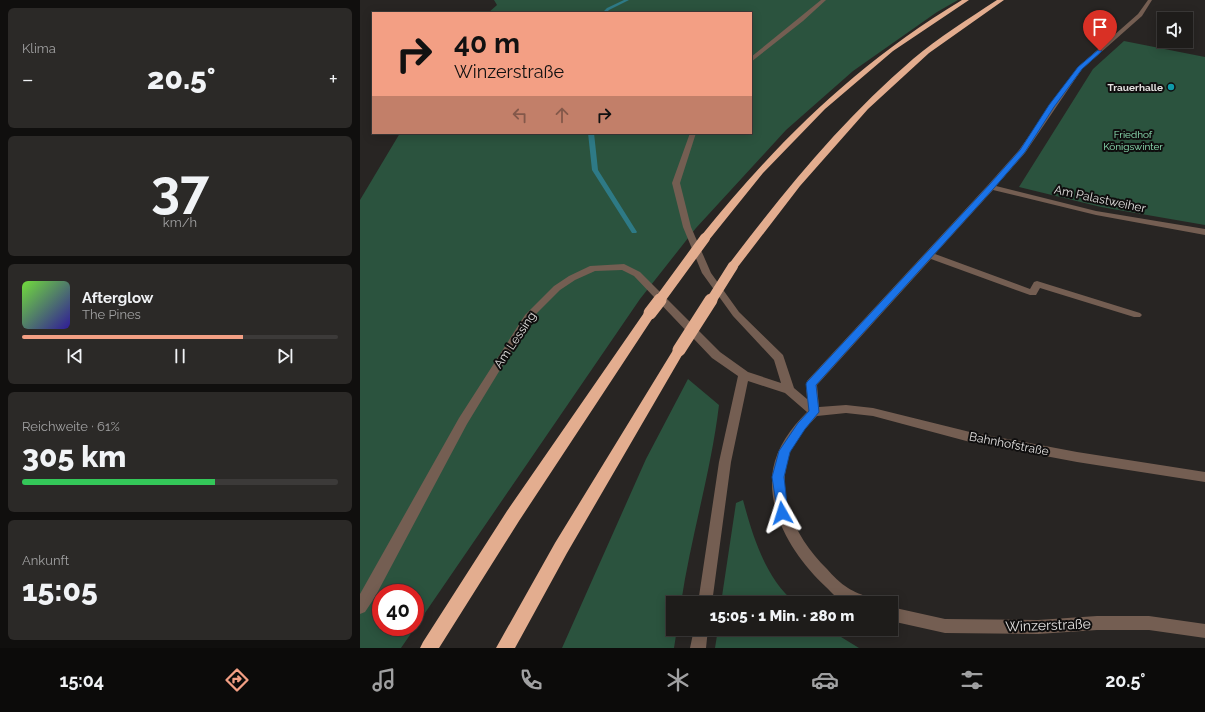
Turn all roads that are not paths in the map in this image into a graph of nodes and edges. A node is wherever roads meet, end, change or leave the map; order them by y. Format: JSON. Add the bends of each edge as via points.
{"nodes":[{"id":1,"x":824,"y":0,"type":"edge"},
{"id":2,"x":966,"y":0,"type":"edge"},
{"id":3,"x":1000,"y":0,"type":"edge"},
{"id":4,"x":1150,"y":0,"type":"edge"},
{"id":5,"x":752,"y":59,"type":"edge"},
{"id":6,"x":693,"y":134,"type":"edge"},
{"id":7,"x":991,"y":187,"type":"junction"},
{"id":8,"x":1205,"y":232,"type":"edge"},
{"id":9,"x":929,"y":255,"type":"junction"},
{"id":10,"x":1137,"y":315,"type":"dead end"},
{"id":11,"x":744,"y":375,"type":"junction"},
{"id":12,"x":789,"y":390,"type":"junction"},
{"id":13,"x":814,"y":412,"type":"junction"},
{"id":14,"x":1205,"y":477,"type":"edge"},
{"id":15,"x":706,"y":596,"type":"edge"},
{"id":16,"x":850,"y":596,"type":"edge"},
{"id":17,"x":360,"y":607,"type":"edge"},
{"id":18,"x":898,"y":616,"type":"edge"},
{"id":19,"x":1205,"y":631,"type":"edge"},
{"id":20,"x":700,"y":636,"type":"edge"},
{"id":21,"x":429,"y":648,"type":"edge"},
{"id":22,"x":505,"y":648,"type":"edge"},
{"id":23,"x":698,"y":648,"type":"edge"}],
"edges":[{"from":1,"to":5,"type":"street"},
{"from":2,"to":21,"type":"highway","bridge":true,"via":[[892,50],[816,114],[764,167],[705,238],[650,313],[513,516]]},
{"from":3,"to":22,"type":"highway","bridge":true,"via":[[940,41],[869,102],[791,190],[733,266],[679,350],[561,548]]},
{"from":4,"to":7,"type":"street","via":[[1140,15],[1080,68],[1022,151]]},
{"from":6,"to":12,"type":"street","via":[[676,184],[687,227],[707,273],[736,314],[779,358]]},
{"from":7,"to":8,"type":"street","name":"Am Palastweiher","via":[[1096,212]]},
{"from":7,"to":9,"type":"street"},
{"from":9,"to":10,"type":"street","via":[[1033,293],[1037,284]]},
{"from":9,"to":13,"type":"street","via":[[811,384]]},
{"from":11,"to":12,"type":"street","name":"Am Lessing"},
{"from":11,"to":15,"type":"street","via":[[725,462]]},
{"from":11,"to":17,"type":"street","name":"Am Lessing","via":[[716,355],[637,274],[624,267],[593,268],[572,278],[557,288],[528,317],[463,420]]},
{"from":12,"to":13,"type":"street","name":"Am Lessing"},
{"from":13,"to":14,"type":"street","name":"Bahnhofstraße","via":[[846,409],[873,412],[970,437],[1077,458]]},
{"from":13,"to":16,"type":"street","via":[[801,426],[785,451],[778,477],[782,513],[794,539],[814,566]]},
{"from":18,"to":19,"type":"street","name":"Winzerstraße","via":[[945,626],[1038,627],[1149,623]]},
{"from":20,"to":23,"type":"street"}]}
